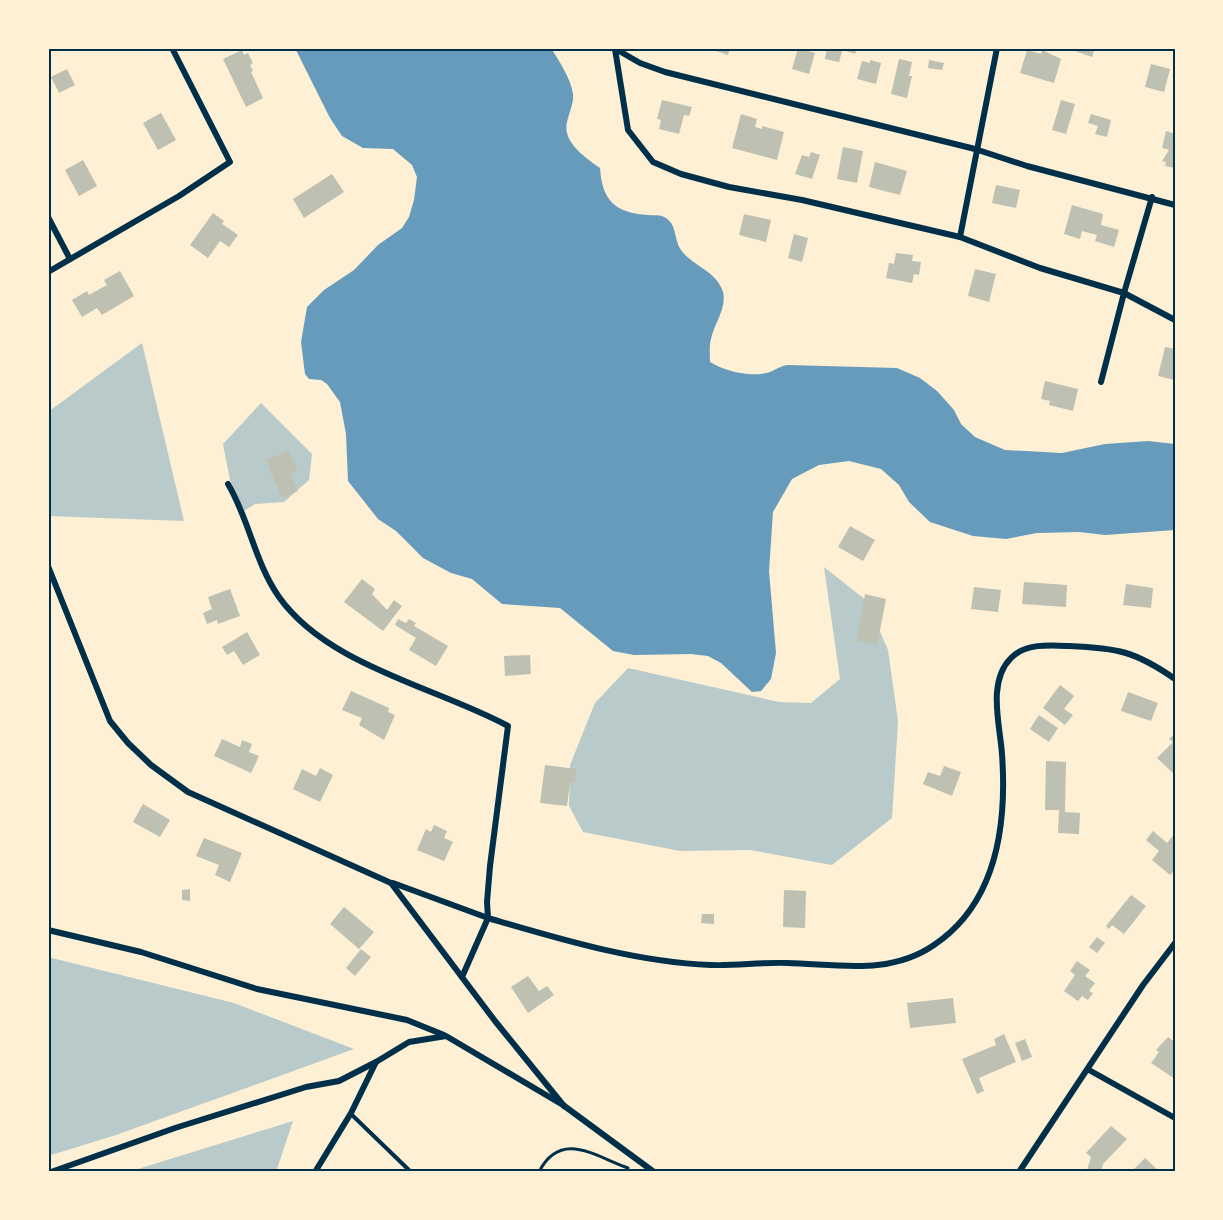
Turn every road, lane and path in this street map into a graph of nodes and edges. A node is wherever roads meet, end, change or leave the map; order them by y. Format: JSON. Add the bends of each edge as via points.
{"nodes":[{"id":1,"x":172,"y":48,"type":"edge"},
{"id":2,"x":614,"y":48,"type":"edge"},
{"id":3,"x":998,"y":48,"type":"edge"},
{"id":4,"x":975,"y":149,"type":"junction"},
{"id":5,"x":1152,"y":197,"type":"junction"},
{"id":6,"x":1175,"y":205,"type":"edge"},
{"id":7,"x":48,"y":217,"type":"edge"},
{"id":8,"x":960,"y":237,"type":"junction"},
{"id":9,"x":70,"y":259,"type":"junction"},
{"id":10,"x":48,"y":272,"type":"edge"},
{"id":11,"x":1124,"y":294,"type":"junction"},
{"id":12,"x":1175,"y":320,"type":"edge"},
{"id":13,"x":1101,"y":382,"type":"dead end"},
{"id":14,"x":228,"y":484,"type":"dead end"},
{"id":15,"x":48,"y":567,"type":"edge"},
{"id":16,"x":1175,"y":680,"type":"edge"},
{"id":17,"x":391,"y":883,"type":"junction"},
{"id":18,"x":488,"y":918,"type":"junction"},
{"id":19,"x":48,"y":930,"type":"edge"},
{"id":20,"x":1175,"y":943,"type":"edge"},
{"id":21,"x":462,"y":977,"type":"junction"},
{"id":22,"x":446,"y":1036,"type":"junction"},
{"id":23,"x":376,"y":1062,"type":"junction"},
{"id":24,"x":1089,"y":1070,"type":"junction"},
{"id":25,"x":564,"y":1106,"type":"junction"},
{"id":26,"x":351,"y":1113,"type":"junction"},
{"id":27,"x":1175,"y":1118,"type":"edge"},
{"id":28,"x":631,"y":1168,"type":"dead end"},
{"id":29,"x":51,"y":1172,"type":"edge"},
{"id":30,"x":315,"y":1172,"type":"edge"},
{"id":31,"x":411,"y":1172,"type":"edge"},
{"id":32,"x":539,"y":1172,"type":"edge"},
{"id":33,"x":654,"y":1172,"type":"edge"},
{"id":34,"x":1020,"y":1172,"type":"edge"}],
"edges":[{"from":1,"to":9,"type":"street","via":[[230,162]]},
{"from":2,"to":4,"type":"street","via":[[665,72]]},
{"from":2,"to":8,"type":"street","via":[[628,130],[653,162],[729,187]]},
{"from":3,"to":4,"type":"street"},
{"from":4,"to":5,"type":"street"},
{"from":4,"to":8,"type":"street"},
{"from":5,"to":6,"type":"street"},
{"from":5,"to":11,"type":"street"},
{"from":7,"to":9,"type":"street"},
{"from":8,"to":11,"type":"street","via":[[1040,268]]},
{"from":9,"to":10,"type":"street"},
{"from":11,"to":12,"type":"street"},
{"from":11,"to":13,"type":"street"},
{"from":14,"to":18,"type":"street","via":[[273,587],[285,605],[318,637],[508,726],[490,866]]},
{"from":15,"to":17,"type":"street","via":[[103,706],[122,736],[151,765],[202,799]]},
{"from":16,"to":18,"type":"street","via":[[1120,650],[1038,646],[1016,653],[1001,677],[997,709],[1004,796],[996,853],[971,909],[946,936],[904,959],[867,967],[710,965],[614,951]]},
{"from":17,"to":18,"type":"street"},
{"from":17,"to":21,"type":"street"},
{"from":18,"to":21,"type":"street"},
{"from":19,"to":22,"type":"street","via":[[141,952],[257,989],[407,1020]]},
{"from":20,"to":24,"type":"street"},
{"from":21,"to":25,"type":"street"},
{"from":22,"to":23,"type":"street","via":[[409,1042]]},
{"from":22,"to":25,"type":"street"},
{"from":23,"to":26,"type":"street"},
{"from":23,"to":29,"type":"street","via":[[339,1081],[175,1128]]},
{"from":24,"to":27,"type":"street"},
{"from":24,"to":34,"type":"street"},
{"from":25,"to":33,"type":"street"},
{"from":26,"to":30,"type":"street"},
{"from":26,"to":31,"type":"lane"},
{"from":28,"to":32,"type":"path","via":[[584,1148],[574,1148],[558,1150]]}]}
